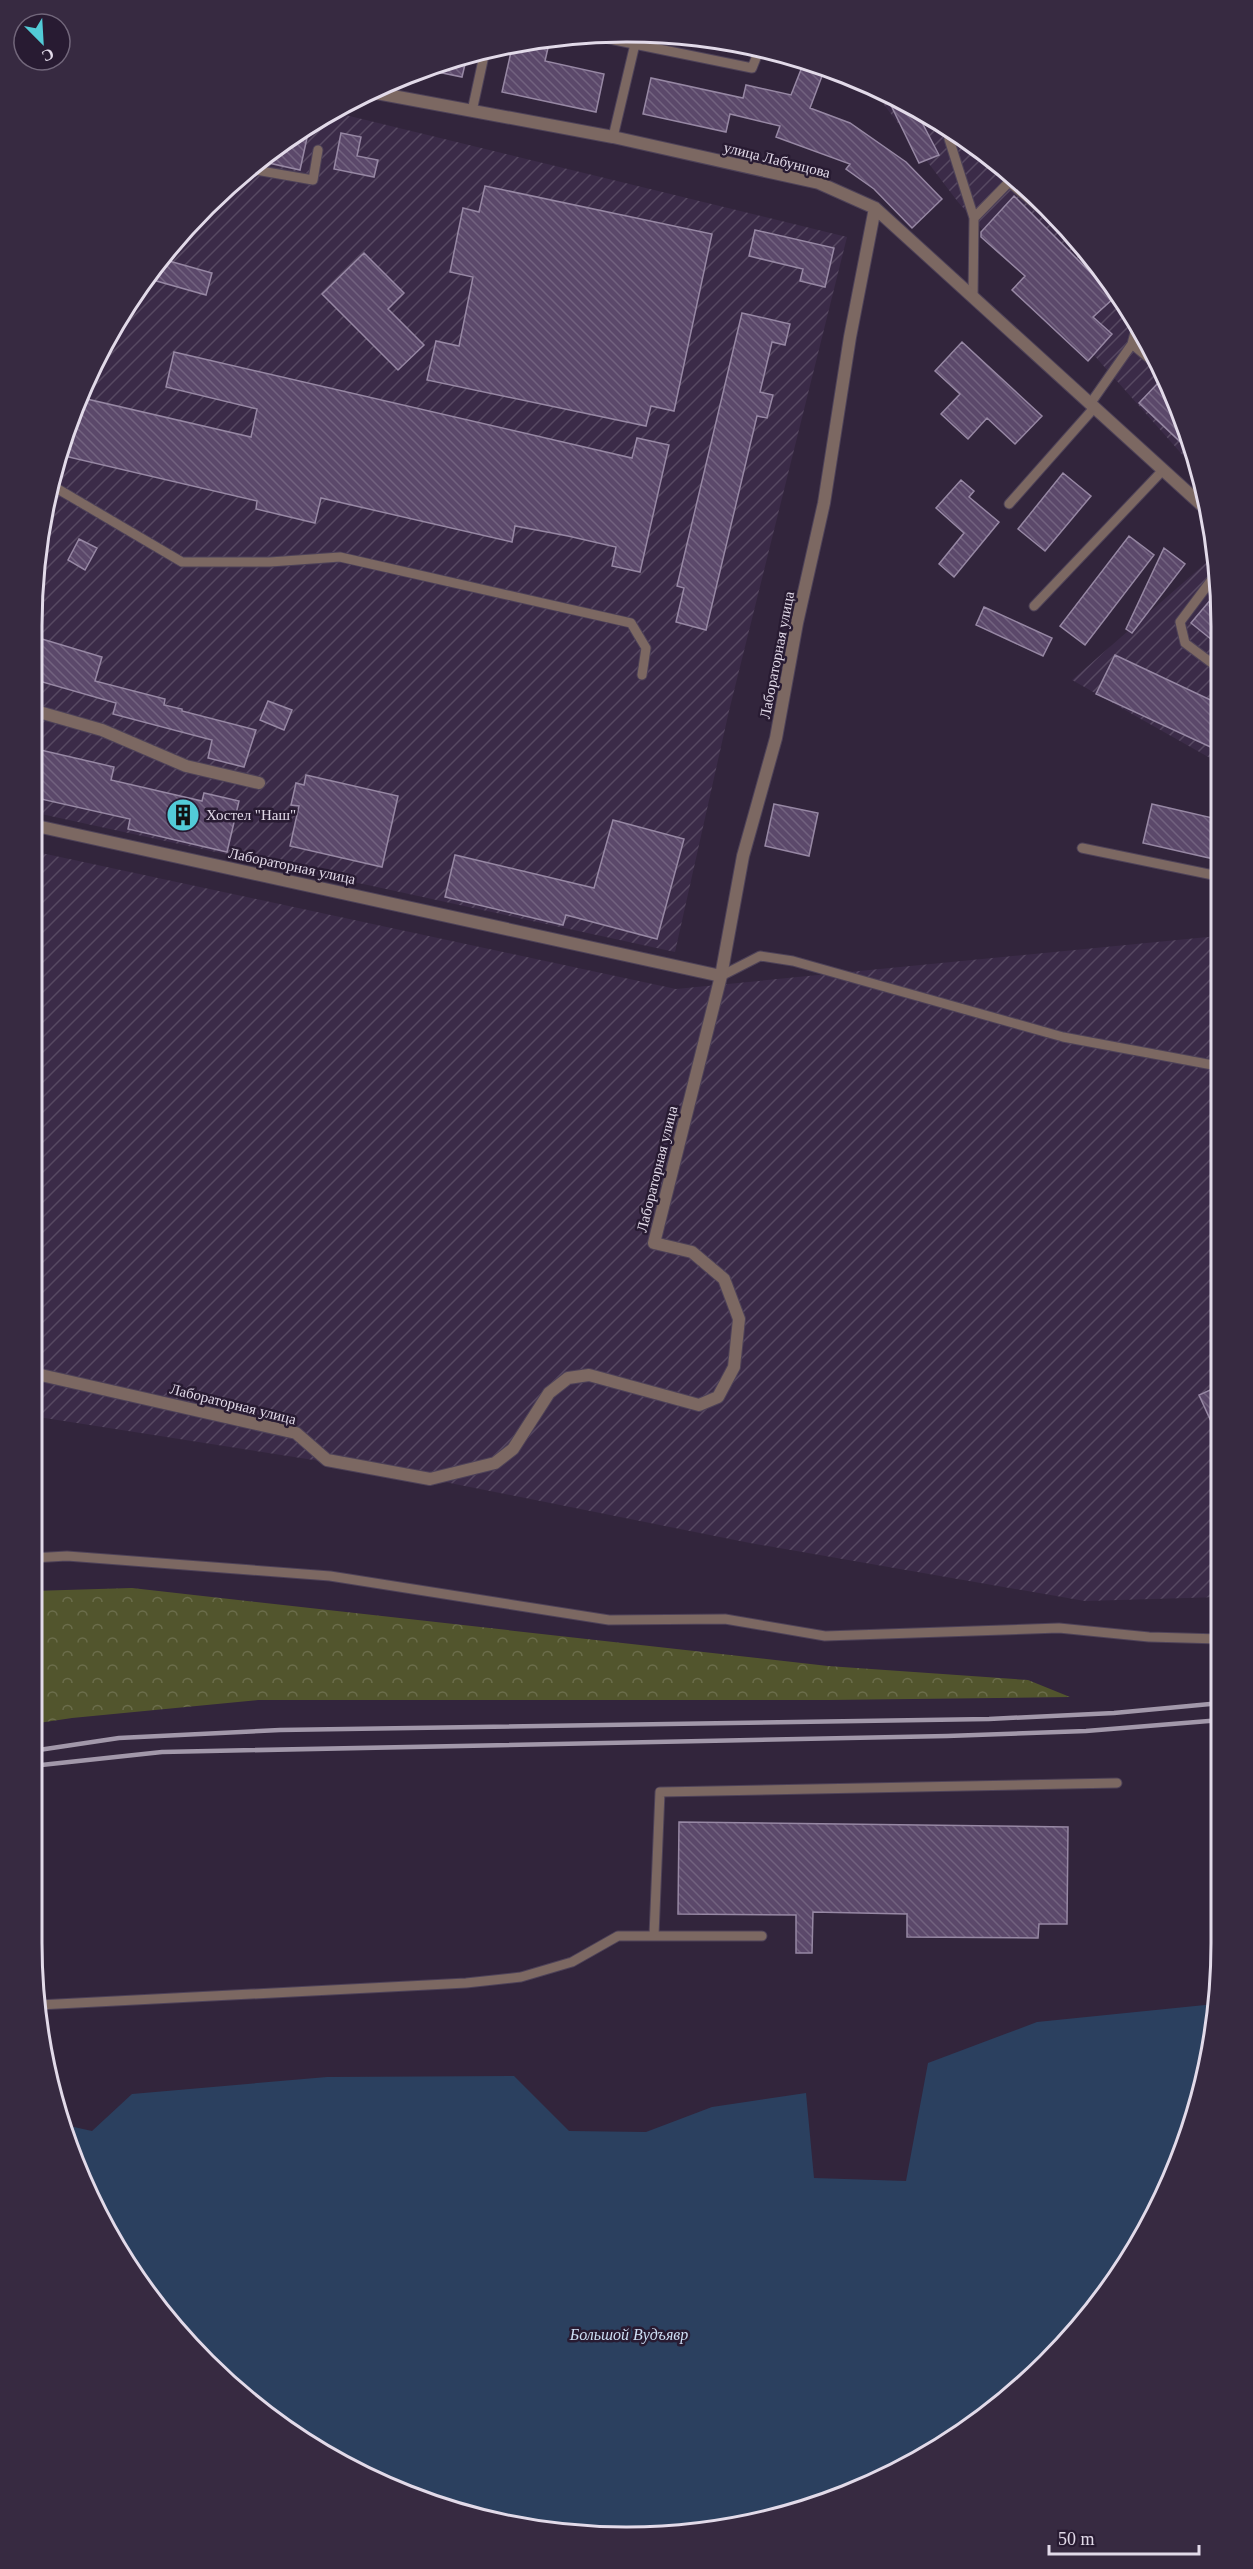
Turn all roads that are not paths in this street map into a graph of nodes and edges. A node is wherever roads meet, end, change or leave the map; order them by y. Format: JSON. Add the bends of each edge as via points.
{"nodes":[{"id":1,"x":625,"y":42,"type":"edge"},
{"id":2,"x":635,"y":44,"type":"junction"},
{"id":3,"x":757,"y":57,"type":"edge"},
{"id":4,"x":483,"y":60,"type":"edge"},
{"id":5,"x":384,"y":95,"type":"edge"},
{"id":6,"x":472,"y":111,"type":"junction"},
{"id":7,"x":613,"y":137,"type":"junction"},
{"id":8,"x":954,"y":143,"type":"edge"},
{"id":9,"x":318,"y":150,"type":"dead end"},
{"id":10,"x":261,"y":171,"type":"edge"},
{"id":11,"x":1008,"y":183,"type":"edge"},
{"id":12,"x":875,"y":208,"type":"junction"},
{"id":13,"x":974,"y":218,"type":"junction"},
{"id":14,"x":973,"y":298,"type":"junction"},
{"id":15,"x":1134,"y":336,"type":"edge"},
{"id":16,"x":1132,"y":344,"type":"junction"},
{"id":17,"x":1143,"y":354,"type":"edge"},
{"id":18,"x":1092,"y":406,"type":"junction"},
{"id":19,"x":1162,"y":470,"type":"junction"},
{"id":20,"x":58,"y":489,"type":"edge"},
{"id":21,"x":1197,"y":501,"type":"edge"},
{"id":22,"x":1009,"y":504,"type":"dead end"},
{"id":23,"x":1209,"y":583,"type":"edge"},
{"id":24,"x":1034,"y":606,"type":"dead end"},
{"id":25,"x":1211,"y":662,"type":"edge"},
{"id":26,"x":642,"y":675,"type":"dead end"},
{"id":27,"x":42,"y":713,"type":"edge"},
{"id":28,"x":259,"y":783,"type":"dead end"},
{"id":29,"x":42,"y":827,"type":"edge"},
{"id":30,"x":1082,"y":848,"type":"dead end"},
{"id":31,"x":1211,"y":875,"type":"edge"},
{"id":32,"x":721,"y":976,"type":"junction"},
{"id":33,"x":1211,"y":1065,"type":"edge"},
{"id":34,"x":42,"y":1375,"type":"edge"},
{"id":35,"x":42,"y":1557,"type":"edge"},
{"id":36,"x":1211,"y":1639,"type":"edge"},
{"id":37,"x":1117,"y":1783,"type":"dead end"},
{"id":38,"x":654,"y":1935,"type":"junction"},
{"id":39,"x":762,"y":1936,"type":"dead end"},
{"id":40,"x":45,"y":2005,"type":"edge"}],
"edges":[{"from":1,"to":2,"type":"lane"},
{"from":2,"to":3,"type":"lane","via":[[752,69]]},
{"from":2,"to":7,"type":"lane"},
{"from":4,"to":6,"type":"lane"},
{"from":5,"to":6,"type":"street","name":"улица Лабунцова"},
{"from":6,"to":7,"type":"street","name":"улица Лабунцова"},
{"from":7,"to":12,"type":"street","name":"улица Лабунцова","via":[[819,183]]},
{"from":8,"to":13,"type":"lane"},
{"from":9,"to":10,"type":"lane","via":[[313,180]]},
{"from":11,"to":13,"type":"lane"},
{"from":12,"to":14,"type":"street","name":"улица Лабунцова"},
{"from":12,"to":32,"type":"street","name":"Лабораторная улица","via":[[824,503],[776,738],[743,856]]},
{"from":13,"to":14,"type":"lane"},
{"from":14,"to":18,"type":"street","name":"улица Лабунцова"},
{"from":15,"to":16,"type":"lane"},
{"from":16,"to":17,"type":"lane"},
{"from":16,"to":18,"type":"lane"},
{"from":18,"to":19,"type":"street","name":"улица Лабунцова"},
{"from":18,"to":22,"type":"lane"},
{"from":19,"to":21,"type":"street","name":"улица Лабунцова"},
{"from":19,"to":24,"type":"lane"},
{"from":20,"to":26,"type":"lane","via":[[182,562],[340,557],[631,623],[646,648]]},
{"from":23,"to":25,"type":"lane","via":[[1180,622],[1185,643]]},
{"from":27,"to":28,"type":"street","via":[[102,730],[186,766]]},
{"from":29,"to":32,"type":"street","name":"Лабораторная улица"},
{"from":30,"to":31,"type":"lane"},
{"from":32,"to":33,"type":"lane","via":[[760,956],[793,960],[1063,1037]]},
{"from":32,"to":34,"type":"street","name":"Лабораторная улица","via":[[654,1243],[692,1252],[724,1279],[739,1319],[735,1367],[718,1397],[699,1406],[589,1375],[568,1378],[549,1393],[513,1449],[495,1463],[430,1479],[327,1460],[296,1433]]},
{"from":35,"to":36,"type":"lane","via":[[67,1556],[330,1576],[609,1620],[725,1619],[825,1636],[1059,1628]]},
{"from":37,"to":38,"type":"lane","via":[[660,1792]]},
{"from":38,"to":39,"type":"lane"},
{"from":38,"to":40,"type":"lane","via":[[618,1936],[572,1962],[521,1977]]}]}
